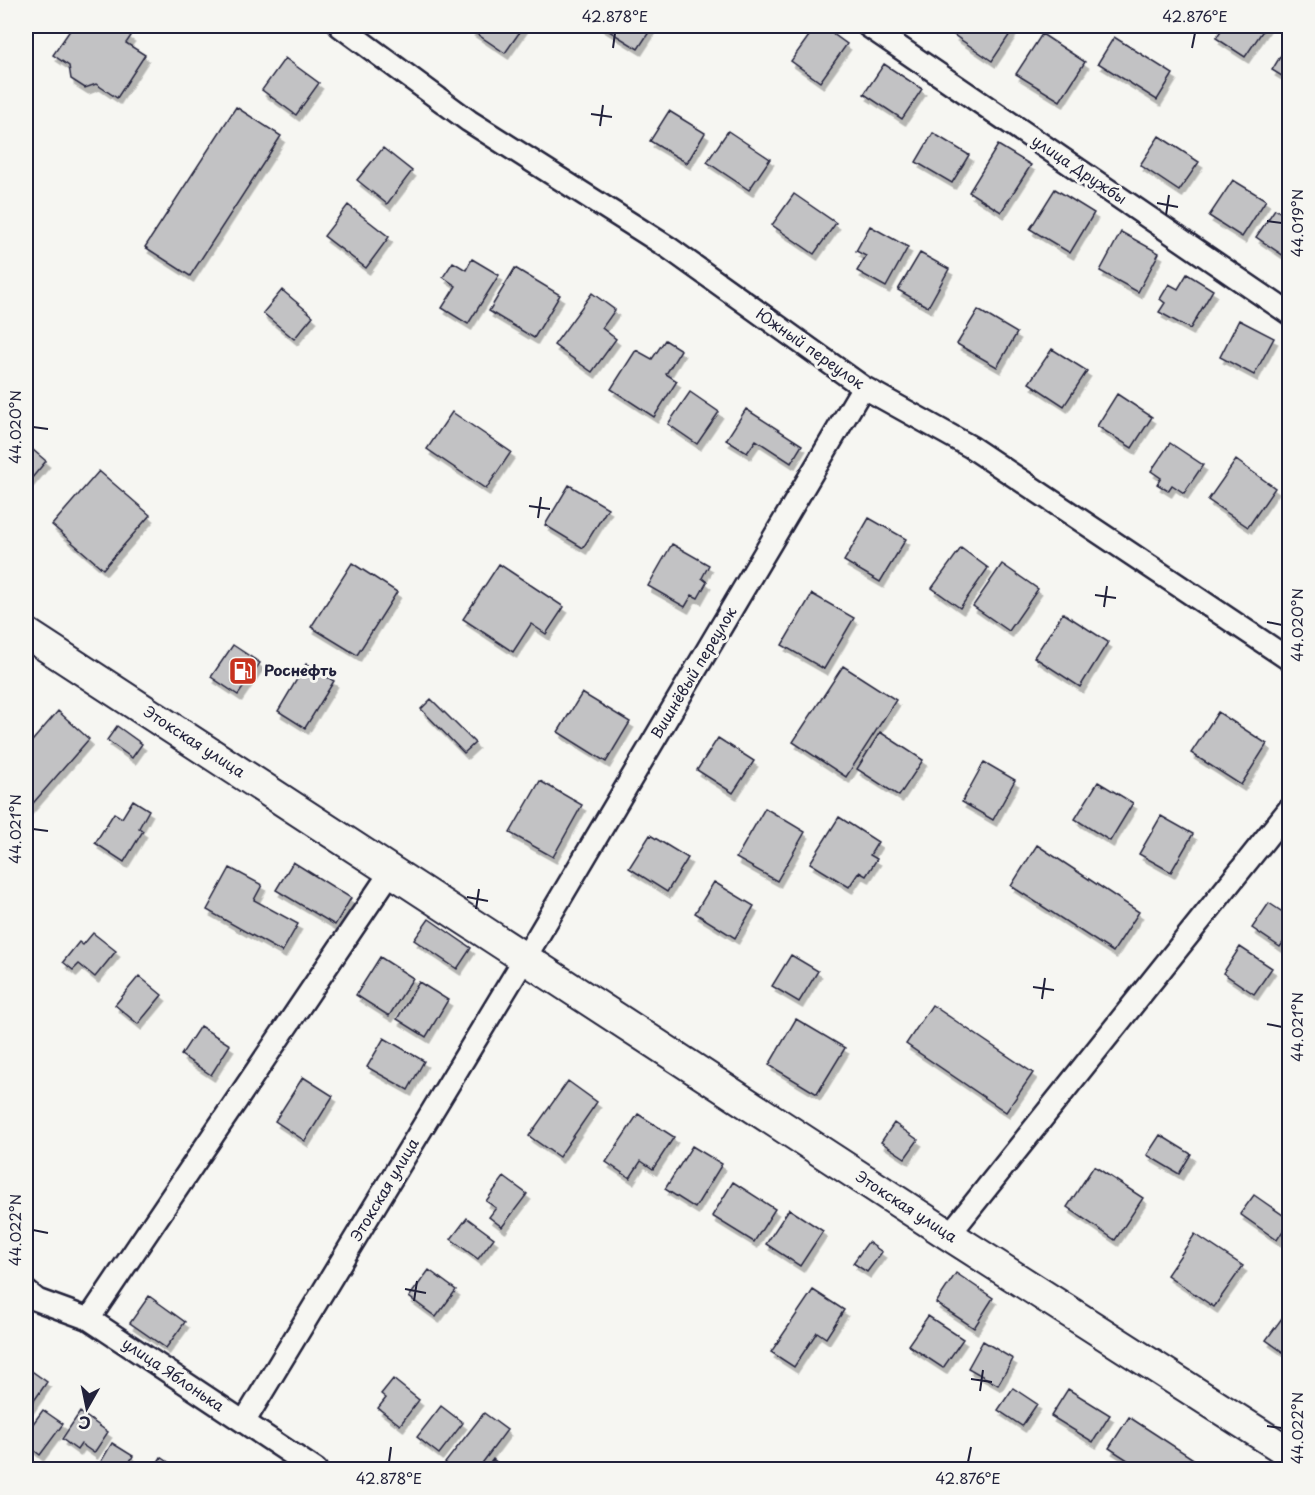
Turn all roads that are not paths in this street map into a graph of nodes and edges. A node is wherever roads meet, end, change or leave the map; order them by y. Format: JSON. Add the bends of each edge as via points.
{"nodes":[{"id":1,"x":339,"y":26,"type":"edge"},
{"id":2,"x":868,"y":26,"type":"edge"},
{"id":3,"x":1290,"y":314,"type":"edge"},
{"id":4,"x":863,"y":387,"type":"junction"},
{"id":5,"x":26,"y":633,"type":"edge"},
{"id":6,"x":1290,"y":660,"type":"edge"},
{"id":7,"x":1290,"y":808,"type":"edge"},
{"id":8,"x":392,"y":870,"type":"junction"},
{"id":9,"x":525,"y":958,"type":"junction"},
{"id":10,"x":949,"y":1235,"type":"junction"},
{"id":11,"x":26,"y":1290,"type":"edge"},
{"id":12,"x":89,"y":1319,"type":"junction"},
{"id":13,"x":244,"y":1422,"type":"junction"},
{"id":14,"x":1290,"y":1453,"type":"edge"},
{"id":15,"x":316,"y":1470,"type":"edge"}],
"edges":[{"from":1,"to":4,"type":"street","name":"Южный переулок","via":[[469,121],[669,248]]},
{"from":2,"to":3,"type":"street","name":"улица Дружбы"},
{"from":4,"to":6,"type":"street","name":"Южный переулок","via":[[971,447]]},
{"from":4,"to":9,"type":"street","name":"Вишнёвый переулок"},
{"from":5,"to":8,"type":"main road","name":"Этокская улица"},
{"from":7,"to":10,"type":"street"},
{"from":8,"to":9,"type":"main road","name":"Этокская улица"},
{"from":8,"to":12,"type":"street"},
{"from":9,"to":10,"type":"main road","name":"Этокская улица"},
{"from":9,"to":13,"type":"street","name":"Этокская улица"},
{"from":10,"to":14,"type":"main road","name":"Этокская улица"},
{"from":11,"to":12,"type":"street","name":"улица Яблонька","via":[[37,1300]]},
{"from":12,"to":13,"type":"street","name":"улица Яблонька"},
{"from":13,"to":15,"type":"street","name":"улица Яблонька"}]}
